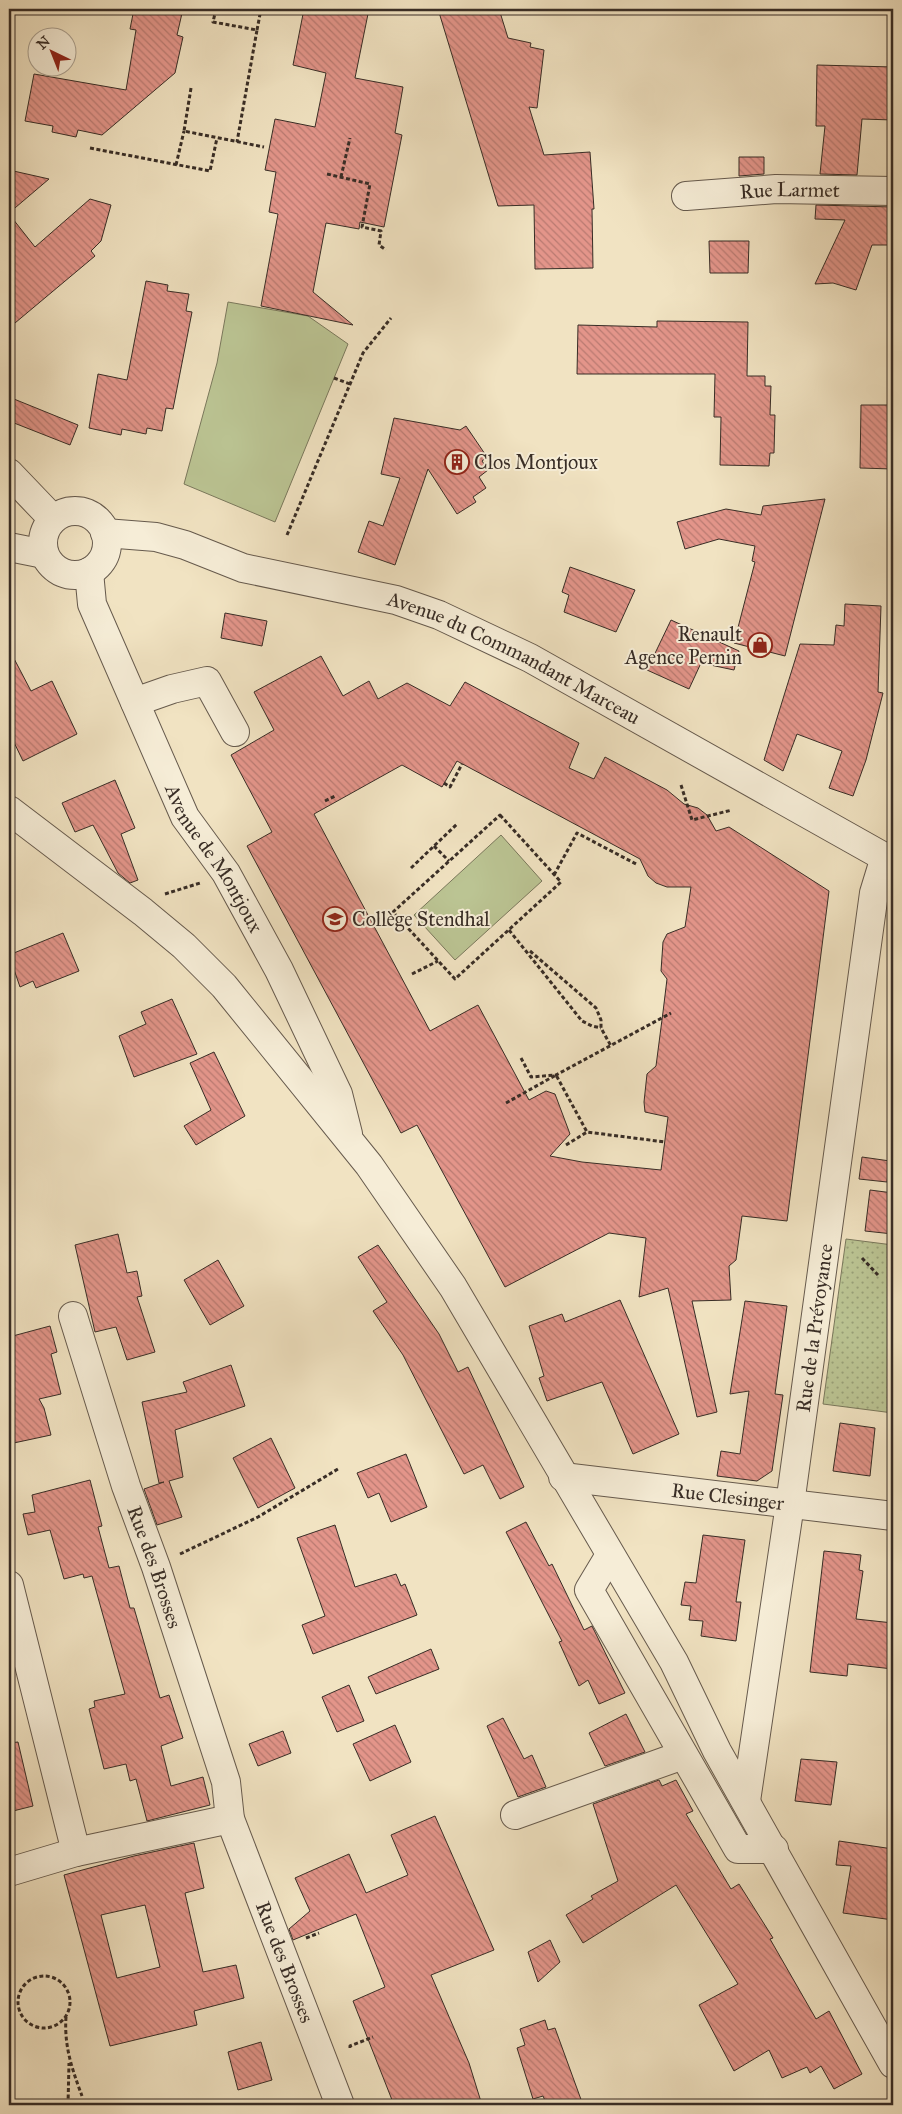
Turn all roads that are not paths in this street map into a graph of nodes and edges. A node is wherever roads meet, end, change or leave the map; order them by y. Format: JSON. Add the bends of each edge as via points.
{"nodes":[{"id":1,"x":893,"y":191,"type":"edge"},
{"id":2,"x":686,"y":196,"type":"dead end"},
{"id":3,"x":9,"y":472,"type":"edge"},
{"id":4,"x":53,"y":519,"type":"junction"},
{"id":5,"x":105,"y":532,"type":"junction"},
{"id":6,"x":9,"y":547,"type":"edge"},
{"id":7,"x":44,"y":554,"type":"junction"},
{"id":8,"x":89,"y":572,"type":"junction"},
{"id":9,"x":135,"y":702,"type":"junction"},
{"id":10,"x":235,"y":732,"type":"dead end"},
{"id":11,"x":9,"y":810,"type":"edge"},
{"id":12,"x":889,"y":860,"type":"edge"},
{"id":13,"x":349,"y":1140,"type":"junction"},
{"id":14,"x":73,"y":1316,"type":"dead end"},
{"id":15,"x":563,"y":1477,"type":"junction"},
{"id":16,"x":790,"y":1504,"type":"junction"},
{"id":17,"x":893,"y":1516,"type":"edge"},
{"id":18,"x":610,"y":1555,"type":"junction"},
{"id":19,"x":9,"y":1585,"type":"edge"},
{"id":20,"x":683,"y":1755,"type":"junction"},
{"id":21,"x":746,"y":1801,"type":"junction"},
{"id":22,"x":515,"y":1815,"type":"dead end"},
{"id":23,"x":230,"y":1819,"type":"junction"},
{"id":24,"x":774,"y":1849,"type":"junction"},
{"id":25,"x":76,"y":1852,"type":"junction"},
{"id":26,"x":9,"y":1872,"type":"edge"},
{"id":27,"x":893,"y":2064,"type":"edge"},
{"id":28,"x":340,"y":2105,"type":"edge"}],
"edges":[{"from":1,"to":2,"type":"street","name":"Rue Larmet","via":[[776,189]]},
{"from":3,"to":4,"type":"street"},
{"from":4,"to":5,"type":"street","via":[[64,512],[83,512],[99,522]]},
{"from":4,"to":7,"type":"street","via":[[43,535]]},
{"from":5,"to":8,"type":"street","via":[[105,556]]},
{"from":5,"to":12,"type":"street","name":"Avenue du Commandant Marceau","via":[[156,536],[243,568],[396,600],[439,615],[530,658]]},
{"from":6,"to":7,"type":"street"},
{"from":7,"to":8,"type":"street","via":[[57,571],[79,576]]},
{"from":8,"to":9,"type":"street","name":"Avenue de Montjoux","via":[[92,604]]},
{"from":9,"to":10,"type":"street","via":[[207,681]]},
{"from":9,"to":13,"type":"street","name":"Avenue de Montjoux","via":[[185,818],[226,873],[279,970],[338,1094]]},
{"from":11,"to":13,"type":"street","via":[[184,946],[230,994]]},
{"from":12,"to":16,"type":"street","name":"Rue de la Prévoyance","via":[[874,893]]},
{"from":13,"to":15,"type":"street","via":[[452,1287]]},
{"from":14,"to":23,"type":"street","name":"Rue des Brosses","via":[[126,1486],[226,1782]]},
{"from":15,"to":16,"type":"street","name":"Rue Clesinger"},
{"from":15,"to":18,"type":"street"},
{"from":16,"to":17,"type":"street","name":"Rue Clesinger"},
{"from":16,"to":21,"type":"street","name":"Rue de la Prévoyance"},
{"from":18,"to":20,"type":"street","via":[[589,1590]]},
{"from":18,"to":21,"type":"street","via":[[674,1662],[717,1751]]},
{"from":19,"to":25,"type":"street"},
{"from":20,"to":22,"type":"street"},
{"from":20,"to":24,"type":"street","via":[[738,1849]]},
{"from":21,"to":24,"type":"street"},
{"from":23,"to":25,"type":"street"},
{"from":23,"to":28,"type":"street","name":"Rue des Brosses"},
{"from":24,"to":27,"type":"street"},
{"from":25,"to":26,"type":"street"}]}
